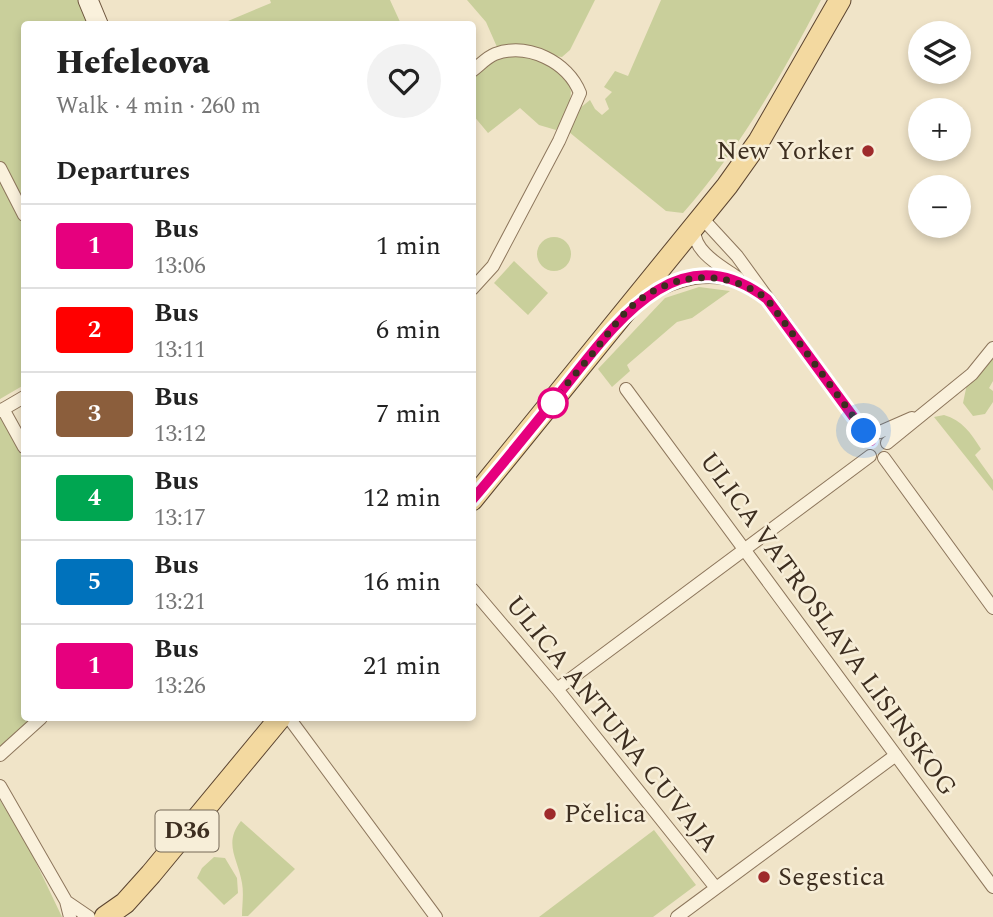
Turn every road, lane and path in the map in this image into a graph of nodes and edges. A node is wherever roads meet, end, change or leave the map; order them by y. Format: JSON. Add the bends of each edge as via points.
{"nodes":[{"id":1,"x":88,"y":0,"type":"edge"},
{"id":2,"x":835,"y":4,"type":"edge"},
{"id":3,"x":97,"y":21,"type":"edge"},
{"id":4,"x":476,"y":68,"type":"edge"},
{"id":5,"x":0,"y":168,"type":"edge"},
{"id":6,"x":21,"y":209,"type":"edge"},
{"id":7,"x":698,"y":223,"type":"junction"},
{"id":8,"x":746,"y":284,"type":"junction"},
{"id":9,"x":476,"y":285,"type":"edge"},
{"id":10,"x":767,"y":299,"type":"junction"},
{"id":11,"x":630,"y":308,"type":"junction"},
{"id":12,"x":993,"y":348,"type":"edge"},
{"id":13,"x":626,"y":389,"type":"dead end"},
{"id":14,"x":21,"y":399,"type":"edge"},
{"id":15,"x":2,"y":410,"type":"edge"},
{"id":16,"x":923,"y":415,"type":"junction"},
{"id":17,"x":869,"y":438,"type":"junction"},
{"id":18,"x":21,"y":441,"type":"edge"},
{"id":19,"x":887,"y":443,"type":"junction"},
{"id":20,"x":870,"y":456,"type":"junction"},
{"id":21,"x":884,"y":458,"type":"junction"},
{"id":22,"x":476,"y":495,"type":"edge"},
{"id":23,"x":744,"y":549,"type":"junction"},
{"id":24,"x":476,"y":594,"type":"edge"},
{"id":25,"x":993,"y":608,"type":"edge"},
{"id":26,"x":557,"y":689,"type":"junction"},
{"id":27,"x":38,"y":721,"type":"edge"},
{"id":28,"x":275,"y":721,"type":"edge"},
{"id":29,"x":0,"y":755,"type":"edge"},
{"id":30,"x":896,"y":755,"type":"junction"},
{"id":31,"x":0,"y":786,"type":"edge"},
{"id":32,"x":993,"y":887,"type":"edge"},
{"id":33,"x":716,"y":888,"type":"junction"},
{"id":34,"x":66,"y":901,"type":"junction"},
{"id":35,"x":111,"y":915,"type":"edge"},
{"id":36,"x":70,"y":917,"type":"edge"},
{"id":37,"x":89,"y":917,"type":"edge"},
{"id":38,"x":436,"y":917,"type":"edge"},
{"id":39,"x":677,"y":917,"type":"edge"}],
"edges":[{"from":1,"to":3,"type":"main road"},
{"from":2,"to":7,"type":"main road","via":[[759,141]]},
{"from":4,"to":9,"type":"street","via":[[499,53],[528,52],[559,64],[580,93],[493,266]]},
{"from":5,"to":6,"type":"street"},
{"from":7,"to":8,"type":"street","via":[[695,239],[702,250]]},
{"from":7,"to":10,"type":"street","via":[[728,244]]},
{"from":7,"to":11,"type":"main road"},
{"from":8,"to":10,"type":"street"},
{"from":8,"to":11,"type":"street","via":[[720,277],[682,279]]},
{"from":10,"to":17,"type":"street"},
{"from":11,"to":22,"type":"main road"},
{"from":12,"to":16,"type":"street","via":[[972,374]]},
{"from":13,"to":23,"type":"street","name":"ULICA VATROSLAVA LISINSKOG"},
{"from":14,"to":15,"type":"street"},
{"from":15,"to":18,"type":"street"},
{"from":16,"to":17,"type":"street"},
{"from":16,"to":19,"type":"street"},
{"from":17,"to":19,"type":"street"},
{"from":17,"to":20,"type":"street"},
{"from":19,"to":21,"type":"street"},
{"from":20,"to":21,"type":"street"},
{"from":20,"to":23,"type":"street"},
{"from":21,"to":25,"type":"street"},
{"from":23,"to":26,"type":"street"},
{"from":23,"to":30,"type":"street","name":"ULICA VATROSLAVA LISINSKOG"},
{"from":24,"to":26,"type":"street","name":"ULICA ANTUNA CUVAJA"},
{"from":26,"to":33,"type":"street","name":"ULICA ANTUNA CUVAJA"},
{"from":27,"to":29,"type":"street"},
{"from":28,"to":35,"type":"main road","number":"D36","via":[[151,874]]},
{"from":28,"to":38,"type":"street"},
{"from":30,"to":32,"type":"street","name":"ULICA VATROSLAVA LISINSKOG"},
{"from":30,"to":33,"type":"street"},
{"from":31,"to":34,"type":"street"},
{"from":33,"to":39,"type":"street"},
{"from":34,"to":36,"type":"street"},
{"from":34,"to":37,"type":"street"}]}
